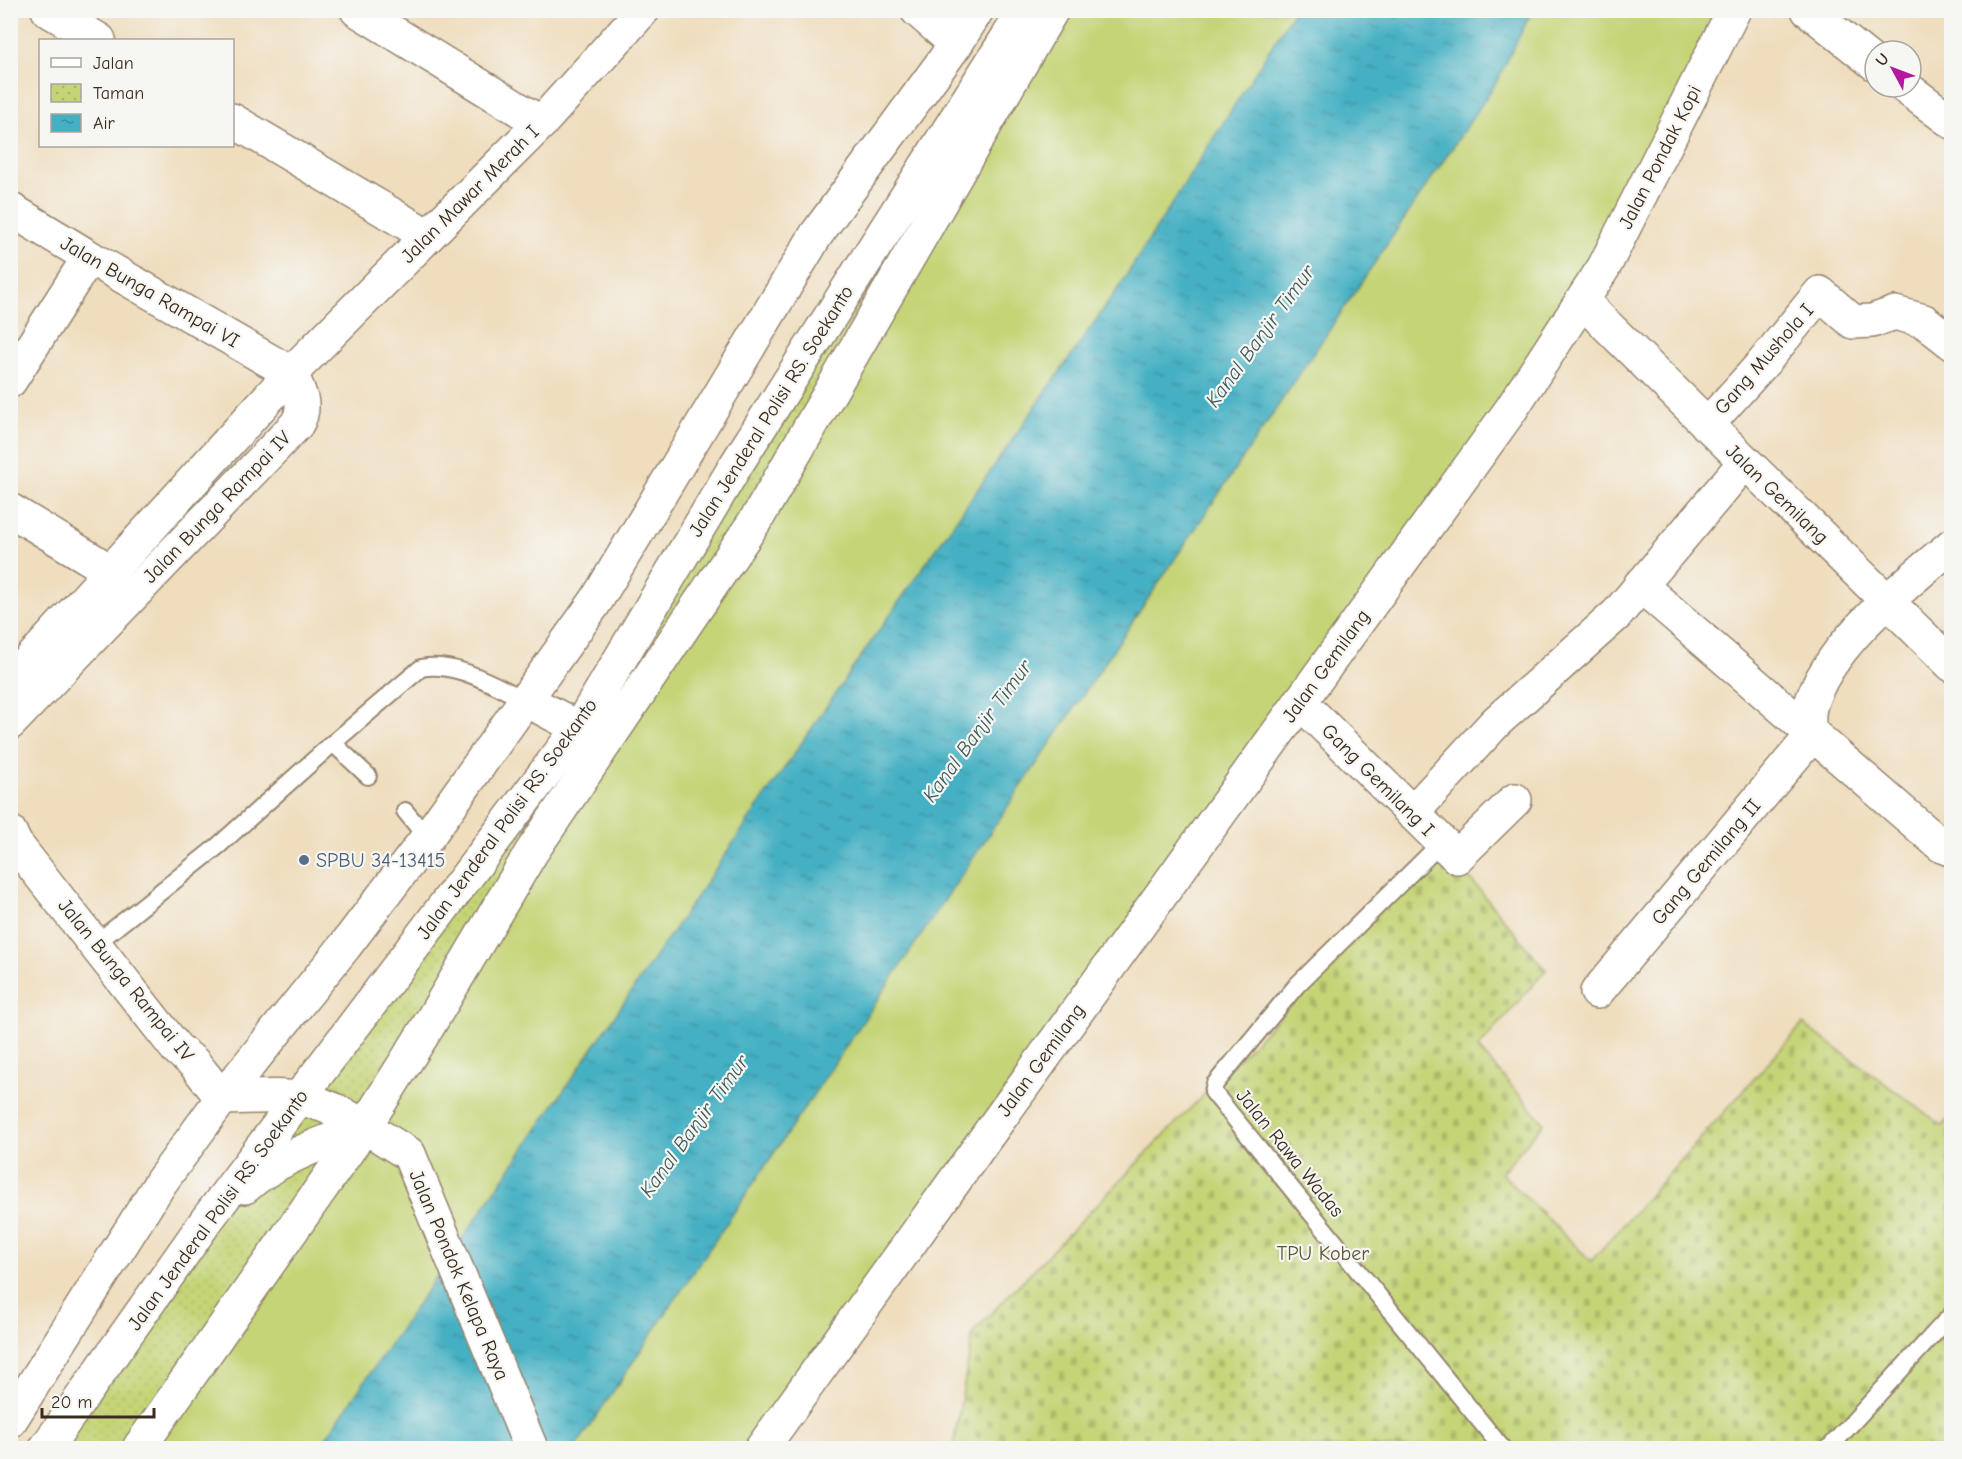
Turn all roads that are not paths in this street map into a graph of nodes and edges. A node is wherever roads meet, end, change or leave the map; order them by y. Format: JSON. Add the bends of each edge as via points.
{"nodes":[{"id":1,"x":48,"y":10,"type":"edge"},
{"id":2,"x":643,"y":10,"type":"edge"},
{"id":3,"x":917,"y":10,"type":"edge"},
{"id":4,"x":977,"y":10,"type":"edge"},
{"id":5,"x":1025,"y":10,"type":"edge"},
{"id":6,"x":1052,"y":10,"type":"edge"},
{"id":7,"x":1734,"y":10,"type":"edge"},
{"id":8,"x":1819,"y":14,"type":"edge"},
{"id":9,"x":380,"y":16,"type":"edge"},
{"id":10,"x":97,"y":39,"type":"edge"},
{"id":11,"x":956,"y":44,"type":"junction"},
{"id":12,"x":1863,"y":53,"type":"edge"},
{"id":13,"x":1921,"y":99,"type":"edge"},
{"id":14,"x":234,"y":121,"type":"edge"},
{"id":15,"x":1952,"y":122,"type":"edge"},
{"id":16,"x":541,"y":123,"type":"junction"},
{"id":17,"x":10,"y":209,"type":"edge"},
{"id":18,"x":428,"y":236,"type":"junction"},
{"id":19,"x":89,"y":257,"type":"junction"},
{"id":20,"x":1583,"y":302,"type":"junction"},
{"id":21,"x":1952,"y":343,"type":"edge"},
{"id":22,"x":291,"y":373,"type":"junction"},
{"id":23,"x":10,"y":381,"type":"edge"},
{"id":24,"x":1707,"y":425,"type":"junction"},
{"id":25,"x":1744,"y":463,"type":"junction"},
{"id":26,"x":10,"y":510,"type":"edge"},
{"id":27,"x":1952,"y":545,"type":"edge"},
{"id":28,"x":112,"y":572,"type":"junction"},
{"id":29,"x":1640,"y":585,"type":"junction"},
{"id":30,"x":1888,"y":600,"type":"junction"},
{"id":31,"x":1952,"y":665,"type":"edge"},
{"id":32,"x":10,"y":682,"type":"edge"},
{"id":33,"x":526,"y":700,"type":"junction"},
{"id":34,"x":1300,"y":702,"type":"junction"},
{"id":35,"x":10,"y":723,"type":"edge"},
{"id":36,"x":579,"y":728,"type":"junction"},
{"id":37,"x":1809,"y":731,"type":"junction"},
{"id":38,"x":333,"y":743,"type":"junction"},
{"id":39,"x":368,"y":776,"type":"dead end"},
{"id":40,"x":1515,"y":800,"type":"dead end"},
{"id":41,"x":405,"y":811,"type":"dead end"},
{"id":42,"x":1412,"y":813,"type":"junction"},
{"id":43,"x":10,"y":832,"type":"edge"},
{"id":44,"x":427,"y":838,"type":"junction"},
{"id":45,"x":1449,"y":850,"type":"junction"},
{"id":46,"x":1952,"y":850,"type":"edge"},
{"id":47,"x":94,"y":944,"type":"junction"},
{"id":48,"x":1598,"y":992,"type":"dead end"},
{"id":49,"x":222,"y":1098,"type":"junction"},
{"id":50,"x":300,"y":1099,"type":"junction"},
{"id":51,"x":365,"y":1126,"type":"junction"},
{"id":52,"x":206,"y":1221,"type":"junction"},
{"id":53,"x":1952,"y":1314,"type":"edge"},
{"id":54,"x":10,"y":1421,"type":"edge"},
{"id":55,"x":46,"y":1449,"type":"edge"},
{"id":56,"x":139,"y":1449,"type":"edge"},
{"id":57,"x":531,"y":1449,"type":"edge"},
{"id":58,"x":762,"y":1449,"type":"edge"},
{"id":59,"x":1502,"y":1449,"type":"edge"},
{"id":60,"x":1829,"y":1449,"type":"edge"}],
"edges":[{"from":1,"to":10,"type":"street"},
{"from":2,"to":16,"type":"street","name":"Jalan Mawar Merah I"},
{"from":3,"to":11,"type":"street"},
{"from":4,"to":11,"type":"street"},
{"from":5,"to":36,"type":"street","name":"Jalan Jenderal Polisi RS. Soekanto","via":[[742,455]]},
{"from":6,"to":51,"type":"street","via":[[759,515],[531,853]]},
{"from":7,"to":20,"type":"street","name":"Jalan Pondak Kopi"},
{"from":8,"to":12,"type":"street"},
{"from":9,"to":16,"type":"street"},
{"from":11,"to":33,"type":"street","via":[[816,234],[596,601]]},
{"from":13,"to":15,"type":"street"},
{"from":14,"to":18,"type":"street"},
{"from":16,"to":18,"type":"street","name":"Jalan Mawar Merah I"},
{"from":17,"to":19,"type":"street","name":"Jalan Bunga Rampai VI"},
{"from":18,"to":22,"type":"street","name":"Jalan Mawar Merah I"},
{"from":19,"to":22,"type":"street","name":"Jalan Bunga Rampai VI"},
{"from":19,"to":23,"type":"street"},
{"from":20,"to":24,"type":"street","name":"Jalan Gemilang"},
{"from":20,"to":34,"type":"street","name":"Jalan Gemilang"},
{"from":21,"to":24,"type":"street","name":"Gang Mushola I","via":[[1924,321],[1895,313],[1872,321],[1853,322],[1820,293]]},
{"from":22,"to":28,"type":"street","name":"Jalan Bunga Rampai IV"},
{"from":22,"to":35,"type":"street","name":"Jalan Bunga Rampai IV","via":[[304,403],[297,424]]},
{"from":24,"to":25,"type":"street","name":"Jalan Gemilang"},
{"from":25,"to":29,"type":"street"},
{"from":25,"to":30,"type":"street","name":"Jalan Gemilang"},
{"from":26,"to":28,"type":"street"},
{"from":27,"to":30,"type":"street","name":"Gang Gemilang II"},
{"from":28,"to":32,"type":"street","name":"Jalan Bunga Rampai IV"},
{"from":29,"to":37,"type":"street"},
{"from":29,"to":42,"type":"street","via":[[1617,614],[1496,722]]},
{"from":30,"to":31,"type":"street","name":"Jalan Gemilang"},
{"from":30,"to":37,"type":"street","name":"Gang Gemilang II","via":[[1844,646],[1822,680],[1810,707]]},
{"from":33,"to":36,"type":"street"},
{"from":33,"to":38,"type":"lane","via":[[451,667],[421,668]]},
{"from":33,"to":44,"type":"street"},
{"from":34,"to":42,"type":"street","name":"Gang Gemilang I"},
{"from":34,"to":58,"type":"street","name":"Jalan Gemilang"},
{"from":36,"to":50,"type":"street","name":"Jalan Jenderal Polisi RS. Soekanto"},
{"from":37,"to":46,"type":"street","via":[[1942,846]]},
{"from":37,"to":48,"type":"street","name":"Gang Gemilang II","via":[[1809,739]]},
{"from":38,"to":39,"type":"lane"},
{"from":38,"to":47,"type":"lane","via":[[218,846]]},
{"from":40,"to":45,"type":"street"},
{"from":41,"to":44,"type":"lane"},
{"from":42,"to":45,"type":"street","name":"Gang Gemilang I"},
{"from":43,"to":47,"type":"street","name":"Jalan Bunga Rampai IV"},
{"from":44,"to":49,"type":"street"},
{"from":45,"to":59,"type":"lane","name":"Jalan Rawa Wadas","via":[[1297,984],[1215,1084],[1213,1092]]},
{"from":47,"to":49,"type":"street","name":"Jalan Bunga Rampai IV","via":[[176,1048],[194,1063]]},
{"from":49,"to":50,"type":"street","name":"Jalan Pondok Kelapa Raya"},
{"from":49,"to":54,"type":"street","via":[[161,1182]]},
{"from":50,"to":51,"type":"street","name":"Jalan Pondok Kelapa Raya","via":[[325,1106]]},
{"from":50,"to":52,"type":"street","name":"Jalan Jenderal Polisi RS. Soekanto"},
{"from":51,"to":52,"type":"street","via":[[290,1157],[256,1176]]},
{"from":51,"to":56,"type":"street"},
{"from":51,"to":57,"type":"street","name":"Jalan Pondok Kelapa Raya","via":[[409,1154]]},
{"from":52,"to":55,"type":"street","name":"Jalan Jenderal Polisi RS. Soekanto"},
{"from":53,"to":60,"type":"lane"}]}
